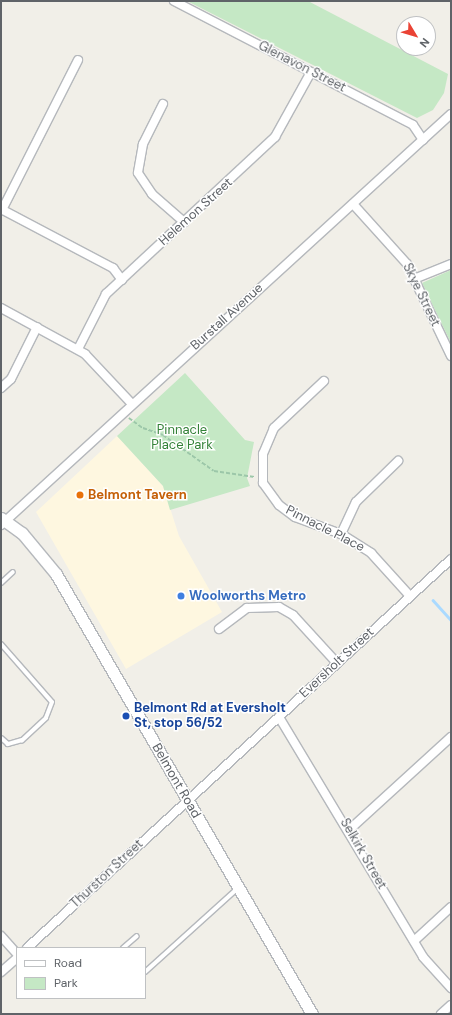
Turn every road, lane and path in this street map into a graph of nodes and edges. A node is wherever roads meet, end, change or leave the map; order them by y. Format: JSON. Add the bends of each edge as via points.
{"nodes":[{"id":1,"x":174,"y":1,"type":"edge"},
{"id":2,"x":78,"y":60,"type":"dead end"},
{"id":3,"x":311,"y":72,"type":"junction"},
{"id":4,"x":163,"y":104,"type":"dead end"},
{"id":5,"x":451,"y":114,"type":"edge"},
{"id":6,"x":423,"y":140,"type":"junction"},
{"id":7,"x":352,"y":204,"type":"junction"},
{"id":8,"x":2,"y":210,"type":"edge"},
{"id":9,"x":184,"y":222,"type":"junction"},
{"id":10,"x":451,"y":264,"type":"edge"},
{"id":11,"x":414,"y":279,"type":"junction"},
{"id":12,"x":122,"y":280,"type":"junction"},
{"id":13,"x":1,"y":308,"type":"edge"},
{"id":14,"x":37,"y":327,"type":"junction"},
{"id":15,"x":78,"y":349,"type":"junction"},
{"id":16,"x":451,"y":356,"type":"edge"},
{"id":17,"x":324,"y":381,"type":"dead end"},
{"id":18,"x":1,"y":388,"type":"edge"},
{"id":19,"x":131,"y":403,"type":"junction"},
{"id":20,"x":129,"y":417,"type":"dead end"},
{"id":21,"x":398,"y":461,"type":"dead end"},
{"id":22,"x":262,"y":478,"type":"junction"},
{"id":23,"x":2,"y":521,"type":"edge"},
{"id":24,"x":341,"y":534,"type":"junction"},
{"id":25,"x":451,"y":559,"type":"edge"},
{"id":26,"x":13,"y":572,"type":"dead end"},
{"id":27,"x":1,"y":583,"type":"edge"},
{"id":28,"x":410,"y":596,"type":"junction"},
{"id":29,"x":219,"y":630,"type":"dead end"},
{"id":30,"x":1,"y":644,"type":"edge"},
{"id":31,"x":337,"y":663,"type":"junction"},
{"id":32,"x":279,"y":716,"type":"junction"},
{"id":33,"x":451,"y":737,"type":"edge"},
{"id":34,"x":1,"y":738,"type":"edge"},
{"id":35,"x":187,"y":800,"type":"junction"},
{"id":36,"x":349,"y":830,"type":"junction"},
{"id":37,"x":239,"y":888,"type":"junction"},
{"id":38,"x":451,"y":907,"type":"edge"},
{"id":39,"x":1,"y":936,"type":"edge"},
{"id":40,"x":137,"y":936,"type":"dead end"},
{"id":41,"x":414,"y":941,"type":"junction"},
{"id":42,"x":28,"y":947,"type":"edge"},
{"id":43,"x":125,"y":947,"type":"edge"},
{"id":44,"x":16,"y":953,"type":"edge"},
{"id":45,"x":16,"y":959,"type":"edge"},
{"id":46,"x":146,"y":971,"type":"edge"},
{"id":47,"x":1,"y":972,"type":"edge"},
{"id":48,"x":451,"y":988,"type":"edge"},
{"id":49,"x":451,"y":1005,"type":"edge"},
{"id":50,"x":312,"y":1014,"type":"edge"},
{"id":51,"x":442,"y":1014,"type":"edge"}],
"edges":[{"from":1,"to":3,"type":"street","name":"Glenavon Street"},
{"from":2,"to":8,"type":"street"},
{"from":3,"to":6,"type":"street","name":"Glenavon Street","via":[[413,125]]},
{"from":3,"to":9,"type":"street","name":"Helemon Street","via":[[275,137]]},
{"from":4,"to":9,"type":"street","via":[[143,144],[138,173],[152,194]]},
{"from":5,"to":6,"type":"street","name":"Burstall Avenue"},
{"from":6,"to":7,"type":"street","name":"Burstall Avenue"},
{"from":7,"to":11,"type":"street","name":"Skye Street","via":[[397,251]]},
{"from":7,"to":19,"type":"street","name":"Burstall Avenue"},
{"from":8,"to":12,"type":"street","via":[[113,268]]},
{"from":9,"to":12,"type":"street","name":"Helemon Street"},
{"from":10,"to":11,"type":"street"},
{"from":11,"to":16,"type":"street","name":"Skye Street"},
{"from":12,"to":15,"type":"street","name":"Helemon Street","via":[[106,294]]},
{"from":13,"to":14,"type":"street"},
{"from":14,"to":15,"type":"street"},
{"from":14,"to":18,"type":"street","via":[[11,379]]},
{"from":15,"to":19,"type":"street"},
{"from":17,"to":22,"type":"street","name":"Pinnacle Place","via":[[274,428],[263,454]]},
{"from":19,"to":23,"type":"street","name":"Burstall Avenue"},
{"from":20,"to":22,"type":"path","via":[[143,428],[163,435],[214,471]]},
{"from":21,"to":24,"type":"street","via":[[356,502]]},
{"from":22,"to":24,"type":"street","name":"Pinnacle Place","via":[[268,494],[278,505],[295,517]]},
{"from":23,"to":35,"type":"main road","name":"Belmont Road","via":[[40,551],[56,574]]},
{"from":24,"to":28,"type":"street","name":"Pinnacle Place","via":[[371,553]]},
{"from":25,"to":28,"type":"street","name":"Eversholt Street"},
{"from":26,"to":27,"type":"lane"},
{"from":28,"to":31,"type":"street","name":"Eversholt Street"},
{"from":29,"to":31,"type":"street","via":[[247,608],[263,604],[279,607],[293,615]]},
{"from":30,"to":34,"type":"lane","via":[[52,702],[46,718],[22,740],[8,744]]},
{"from":31,"to":32,"type":"street","name":"Eversholt Street"},
{"from":32,"to":35,"type":"street","name":"Eversholt Street"},
{"from":32,"to":36,"type":"street","name":"Selkirk Street"},
{"from":33,"to":36,"type":"street"},
{"from":35,"to":37,"type":"main road","name":"Belmont Road"},
{"from":35,"to":42,"type":"street","name":"Thurston Street"},
{"from":36,"to":41,"type":"street","name":"Selkirk Street"},
{"from":37,"to":46,"type":"lane"},
{"from":37,"to":50,"type":"main road","name":"Belmont Road"},
{"from":38,"to":41,"type":"street"},
{"from":39,"to":44,"type":"street"},
{"from":40,"to":43,"type":"lane"},
{"from":41,"to":48,"type":"street","name":"Selkirk Street"},
{"from":45,"to":47,"type":"street"},
{"from":49,"to":51,"type":"street"}]}
